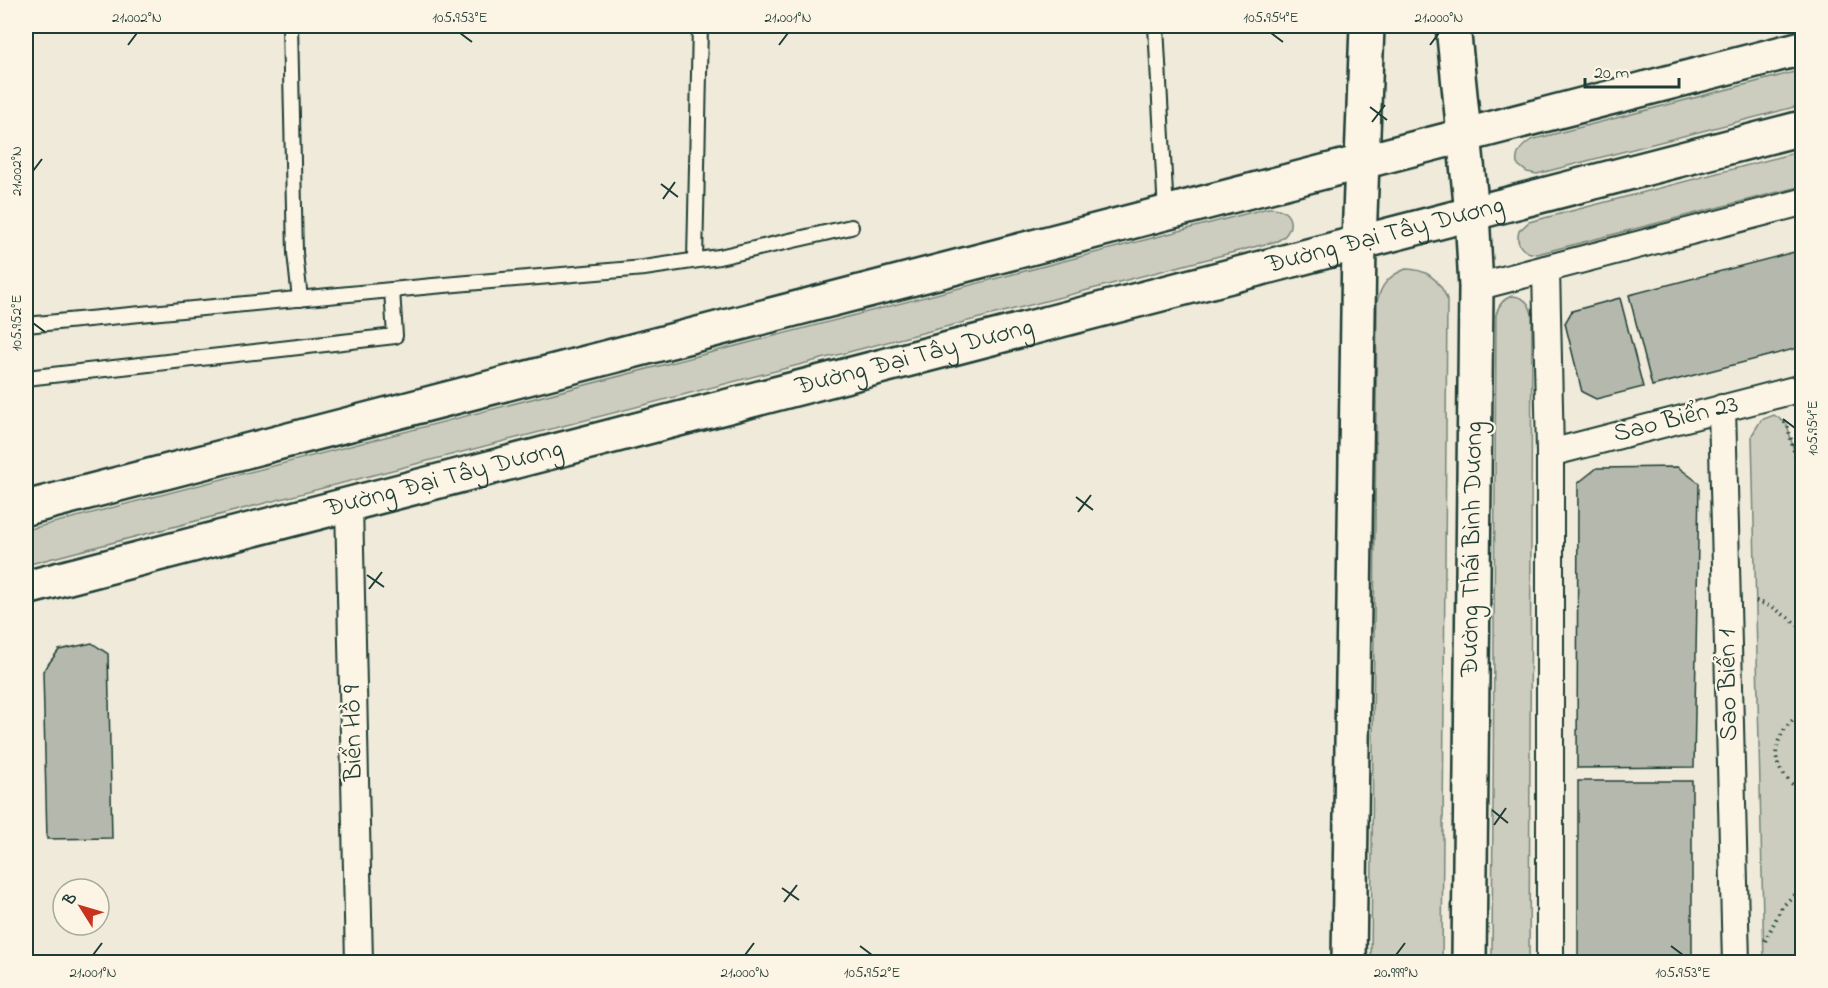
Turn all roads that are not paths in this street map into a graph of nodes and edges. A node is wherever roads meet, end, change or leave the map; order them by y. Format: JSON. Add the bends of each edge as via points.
{"nodes":[{"id":1,"x":290,"y":26,"type":"edge"},
{"id":2,"x":700,"y":26,"type":"edge"},
{"id":3,"x":1156,"y":26,"type":"edge"},
{"id":4,"x":1367,"y":26,"type":"edge"},
{"id":5,"x":1454,"y":26,"type":"edge"},
{"id":6,"x":1803,"y":48,"type":"edge"},
{"id":7,"x":1803,"y":128,"type":"edge"},
{"id":8,"x":1464,"y":135,"type":"junction"},
{"id":9,"x":1361,"y":162,"type":"junction"},
{"id":10,"x":1803,"y":202,"type":"edge"},
{"id":11,"x":1166,"y":213,"type":"junction"},
{"id":12,"x":1472,"y":213,"type":"junction"},
{"id":13,"x":851,"y":226,"type":"dead end"},
{"id":14,"x":1359,"y":242,"type":"junction"},
{"id":15,"x":694,"y":260,"type":"junction"},
{"id":16,"x":1546,"y":268,"type":"junction"},
{"id":17,"x":1476,"y":286,"type":"junction"},
{"id":18,"x":392,"y":290,"type":"junction"},
{"id":19,"x":300,"y":299,"type":"junction"},
{"id":20,"x":26,"y":325,"type":"edge"},
{"id":21,"x":26,"y":378,"type":"edge"},
{"id":22,"x":1801,"y":393,"type":"edge"},
{"id":23,"x":1722,"y":408,"type":"junction"},
{"id":24,"x":1550,"y":453,"type":"junction"},
{"id":25,"x":349,"y":504,"type":"junction"},
{"id":26,"x":26,"y":508,"type":"edge"},
{"id":27,"x":26,"y":588,"type":"edge"},
{"id":28,"x":358,"y":963,"type":"edge"},
{"id":29,"x":1349,"y":963,"type":"edge"},
{"id":30,"x":1469,"y":963,"type":"edge"},
{"id":31,"x":1550,"y":963,"type":"edge"},
{"id":32,"x":1736,"y":963,"type":"edge"}],
"edges":[{"from":1,"to":19,"type":"lane","via":[[295,253]]},
{"from":2,"to":15,"type":"lane"},
{"from":3,"to":11,"type":"lane"},
{"from":4,"to":9,"type":"main road"},
{"from":5,"to":8,"type":"main road","name":"Đường Thái Bình Dương"},
{"from":6,"to":8,"type":"main road"},
{"from":7,"to":12,"type":"main road","name":"Đường Đại Tây Dương"},
{"from":8,"to":9,"type":"main road"},
{"from":8,"to":12,"type":"main road","name":"Đường Thái Bình Dương"},
{"from":9,"to":11,"type":"main road"},
{"from":9,"to":14,"type":"main road"},
{"from":10,"to":16,"type":"street"},
{"from":11,"to":26,"type":"main road"},
{"from":12,"to":14,"type":"main road","name":"Đường Đại Tây Dương"},
{"from":12,"to":17,"type":"main road","name":"Đường Thái Bình Dương"},
{"from":13,"to":15,"type":"lane"},
{"from":14,"to":25,"type":"main road","name":"Đường Đại Tây Dương"},
{"from":14,"to":29,"type":"main road"},
{"from":15,"to":18,"type":"lane","via":[[644,268]]},
{"from":16,"to":17,"type":"street"},
{"from":16,"to":24,"type":"street"},
{"from":17,"to":30,"type":"main road","name":"Đường Thái Bình Dương"},
{"from":18,"to":19,"type":"lane"},
{"from":18,"to":21,"type":"lane","via":[[395,336]]},
{"from":19,"to":20,"type":"lane"},
{"from":22,"to":23,"type":"street","name":"Sao Biển 23"},
{"from":23,"to":24,"type":"street","name":"Sao Biển 23"},
{"from":23,"to":32,"type":"street","name":"Sao Biển 1"},
{"from":24,"to":31,"type":"street"},
{"from":25,"to":27,"type":"main road","name":"Đường Đại Tây Dương"},
{"from":25,"to":28,"type":"street","name":"Biển Hồ 9"}]}
